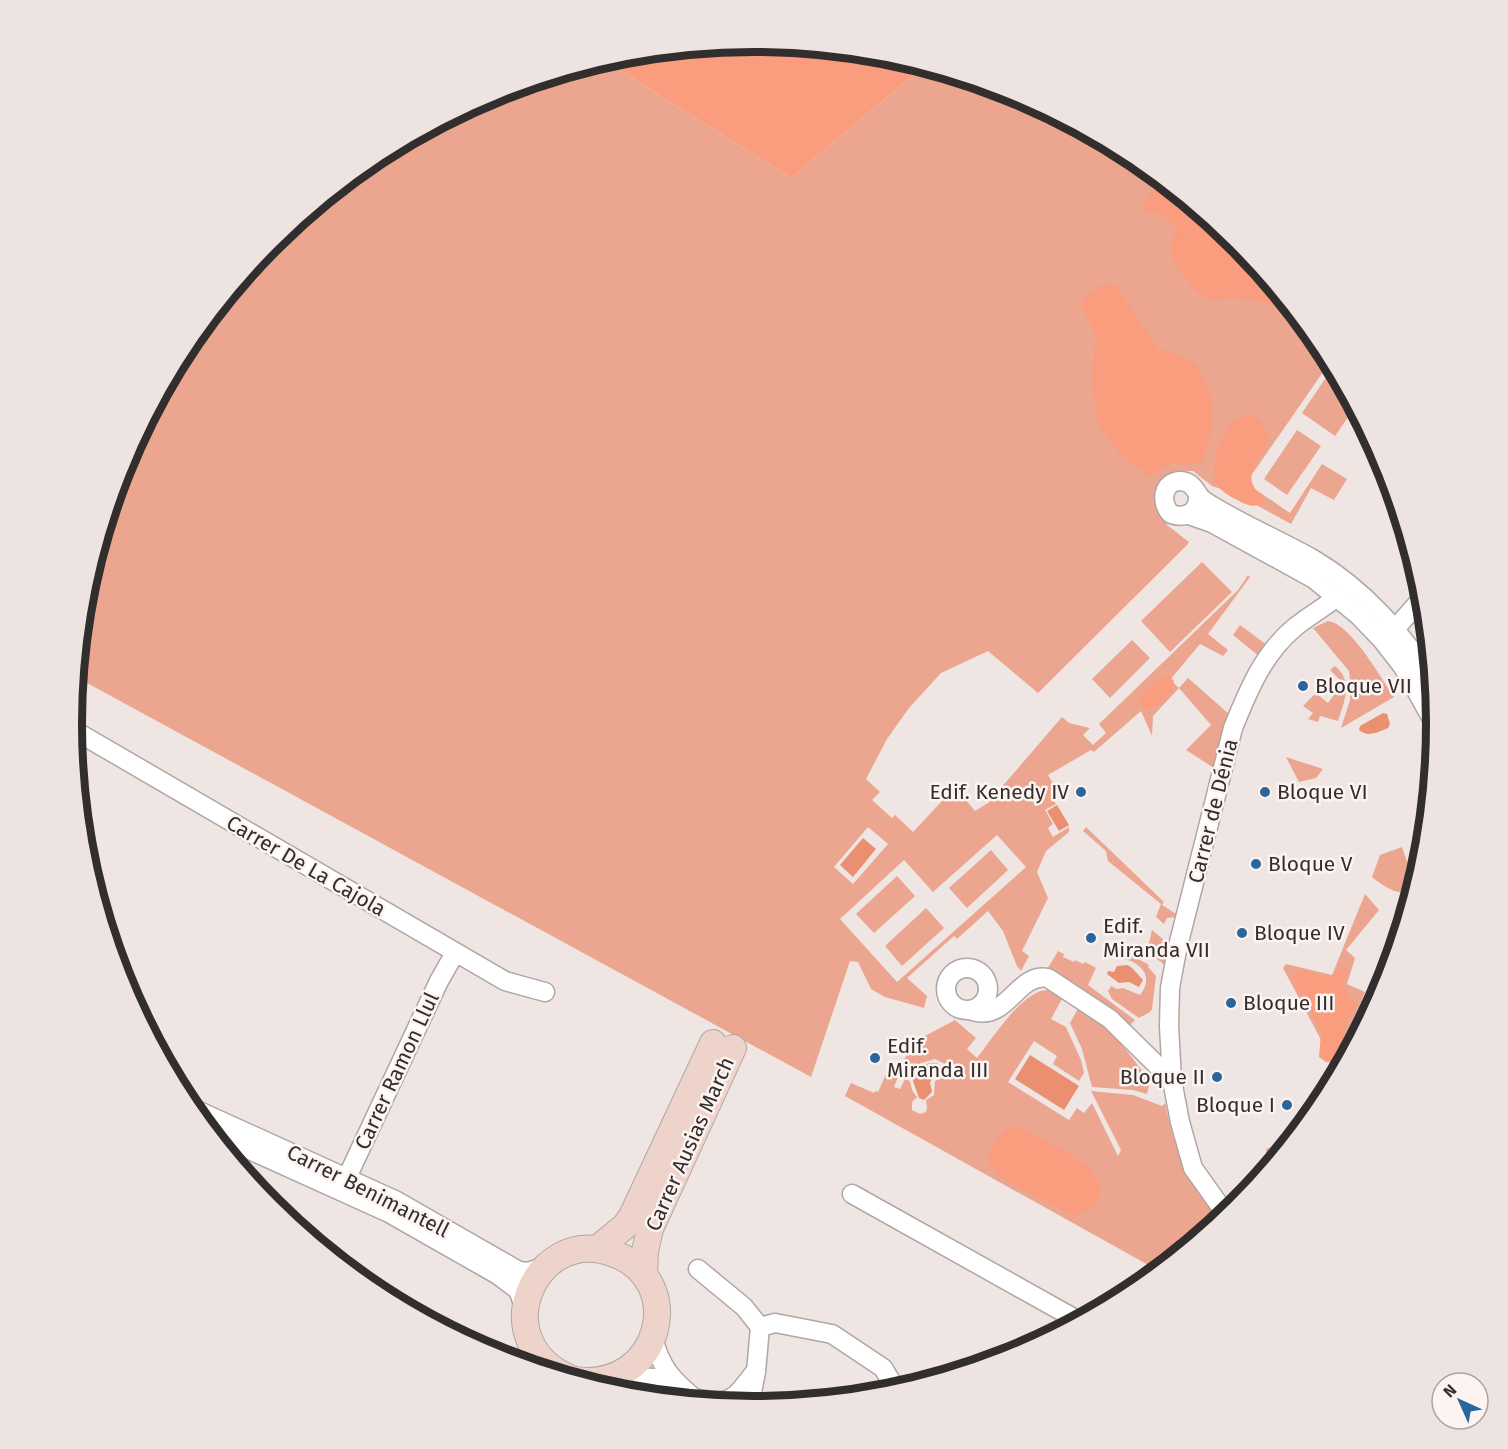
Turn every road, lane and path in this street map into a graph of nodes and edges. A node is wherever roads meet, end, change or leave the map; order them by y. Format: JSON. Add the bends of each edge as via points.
{"nodes":[{"id":1,"x":1198,"y":495,"type":"junction"},
{"id":2,"x":1189,"y":514,"type":"junction"},
{"id":3,"x":1344,"y":592,"type":"junction"},
{"id":4,"x":1415,"y":606,"type":"edge"},
{"id":5,"x":1395,"y":629,"type":"junction"},
{"id":6,"x":1424,"y":669,"type":"edge"},
{"id":7,"x":1426,"y":707,"type":"edge"},
{"id":8,"x":82,"y":735,"type":"edge"},
{"id":9,"x":455,"y":953,"type":"junction"},
{"id":10,"x":989,"y":991,"type":"junction"},
{"id":11,"x":545,"y":993,"type":"dead end"},
{"id":12,"x":1009,"y":999,"type":"junction"},
{"id":13,"x":972,"y":1011,"type":"junction"},
{"id":14,"x":1172,"y":1080,"type":"junction"},
{"id":15,"x":208,"y":1116,"type":"edge"},
{"id":16,"x":224,"y":1137,"type":"edge"},
{"id":17,"x":344,"y":1184,"type":"junction"},
{"id":18,"x":852,"y":1194,"type":"dead end"},
{"id":19,"x":1222,"y":1206,"type":"edge"},
{"id":20,"x":597,"y":1249,"type":"junction"},
{"id":21,"x":546,"y":1266,"type":"junction"},
{"id":22,"x":698,"y":1269,"type":"dead end"},
{"id":23,"x":644,"y":1275,"type":"junction"},
{"id":24,"x":525,"y":1309,"type":"junction"},
{"id":25,"x":1070,"y":1317,"type":"edge"},
{"id":26,"x":767,"y":1325,"type":"junction"},
{"id":27,"x":653,"y":1337,"type":"junction"},
{"id":28,"x":528,"y":1338,"type":"junction"},
{"id":29,"x":523,"y":1355,"type":"edge"},
{"id":30,"x":544,"y":1363,"type":"edge"},
{"id":31,"x":756,"y":1372,"type":"junction"},
{"id":32,"x":616,"y":1377,"type":"junction"},
{"id":33,"x":606,"y":1380,"type":"edge"},
{"id":34,"x":892,"y":1382,"type":"edge"},
{"id":35,"x":676,"y":1384,"type":"junction"},
{"id":36,"x":687,"y":1393,"type":"edge"},
{"id":37,"x":736,"y":1396,"type":"edge"},
{"id":38,"x":752,"y":1396,"type":"edge"}],
"edges":[{"from":1,"to":2,"type":"street","via":[[1197,507]]},
{"from":1,"to":2,"type":"street","via":[[1193,486],[1183,481],[1172,484],[1165,492],[1164,504],[1171,514]]},
{"from":1,"to":3,"type":"street","via":[[1315,561]]},
{"from":2,"to":3,"type":"street"},
{"from":3,"to":5,"type":"street"},
{"from":3,"to":7,"type":"street","via":[[1358,615],[1403,667]]},
{"from":3,"to":14,"type":"street","name":"Carrer de Dénia","via":[[1277,644],[1246,695],[1233,728],[1170,988]]},
{"from":4,"to":5,"type":"street"},
{"from":5,"to":6,"type":"street"},
{"from":8,"to":9,"type":"street","name":"Carrer De La Cajola"},
{"from":9,"to":11,"type":"street","name":"Carrer De La Cajola","via":[[504,981]]},
{"from":9,"to":17,"type":"street","name":"Carrer Ramon Llul"},
{"from":10,"to":12,"type":"street"},
{"from":10,"to":13,"type":"street","via":[[984,1004]]},
{"from":10,"to":13,"type":"street","via":[[986,978],[976,969],[962,968],[951,975],[945,987],[948,1000],[958,1010]]},
{"from":12,"to":13,"type":"street","via":[[993,1011]]},
{"from":12,"to":14,"type":"street","via":[[1030,980],[1048,978],[1110,1019]]},
{"from":14,"to":19,"type":"street","name":"Carrer de Dénia","via":[[1193,1168]]},
{"from":15,"to":17,"type":"street","name":"Carrer Benimantell"},
{"from":16,"to":17,"type":"street","name":"Carrer Benimantell"},
{"from":17,"to":21,"type":"street","name":"Carrer Benimantell","via":[[397,1201],[519,1271]]},
{"from":17,"to":24,"type":"street","name":"Carrer Benimantell","via":[[498,1275],[518,1290]]},
{"from":18,"to":25,"type":"street"},
{"from":20,"to":21,"type":"main road","via":[[570,1252]]},
{"from":20,"to":23,"type":"main road","via":[[623,1257]]},
{"from":20,"to":23,"type":"main road","name":"Carrer Ausias March","via":[[632,1216],[723,1045],[650,1229]]},
{"from":21,"to":24,"type":"main road","via":[[528,1293]]},
{"from":22,"to":26,"type":"street"},
{"from":23,"to":27,"type":"main road","via":[[656,1305]]},
{"from":24,"to":28,"type":"main road"},
{"from":26,"to":31,"type":"street"},
{"from":26,"to":34,"type":"street","via":[[832,1334],[883,1368]]},
{"from":27,"to":32,"type":"main road","via":[[645,1354]]},
{"from":27,"to":35,"type":"street","via":[[664,1367]]},
{"from":28,"to":29,"type":"main road"},
{"from":28,"to":30,"type":"main road"},
{"from":31,"to":37,"type":"street"},
{"from":31,"to":38,"type":"street"},
{"from":32,"to":33,"type":"main road"},
{"from":32,"to":35,"type":"street","via":[[658,1378]]},
{"from":35,"to":36,"type":"street"}]}
